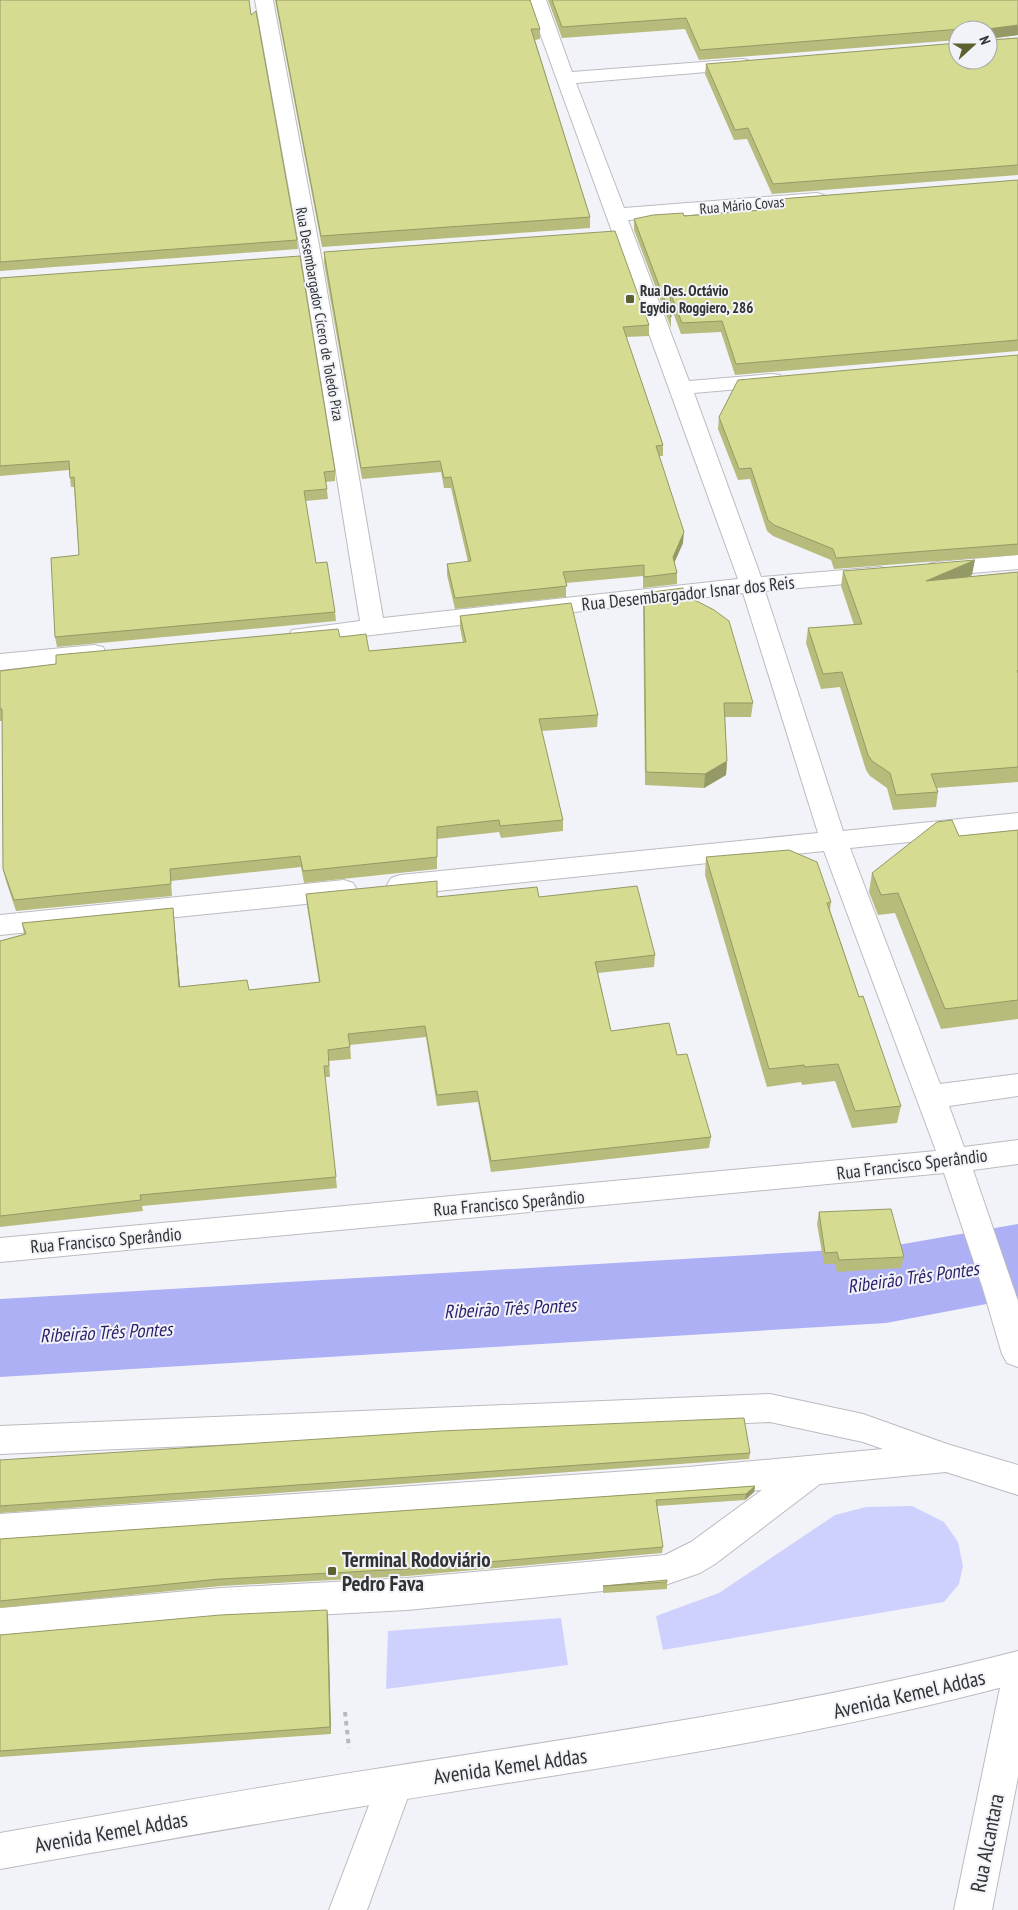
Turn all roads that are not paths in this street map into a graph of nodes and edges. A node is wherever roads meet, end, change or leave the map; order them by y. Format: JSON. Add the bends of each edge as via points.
{"nodes":[{"id":1,"x":264,"y":0,"type":"edge"},
{"id":2,"x":537,"y":0,"type":"edge"},
{"id":3,"x":761,"y":62,"type":"edge"},
{"id":4,"x":565,"y":78,"type":"junction"},
{"id":5,"x":831,"y":198,"type":"edge"},
{"id":6,"x":613,"y":228,"type":"junction"},
{"id":7,"x":791,"y":378,"type":"edge"},
{"id":8,"x":682,"y":388,"type":"junction"},
{"id":9,"x":1018,"y":562,"type":"edge"},
{"id":10,"x":752,"y":585,"type":"junction"},
{"id":11,"x":373,"y":628,"type":"junction"},
{"id":12,"x":275,"y":637,"type":"edge"},
{"id":13,"x":118,"y":651,"type":"edge"},
{"id":14,"x":0,"y":662,"type":"edge"},
{"id":15,"x":1018,"y":822,"type":"edge"},
{"id":16,"x":834,"y":842,"type":"junction"},
{"id":17,"x":0,"y":925,"type":"edge"},
{"id":18,"x":1018,"y":1085,"type":"edge"},
{"id":19,"x":930,"y":1097,"type":"junction"},
{"id":20,"x":1018,"y":1152,"type":"edge"},
{"id":21,"x":953,"y":1160,"type":"junction"},
{"id":22,"x":0,"y":1250,"type":"edge"},
{"id":23,"x":1018,"y":1354,"type":"edge"},
{"id":24,"x":0,"y":1440,"type":"edge"},
{"id":25,"x":946,"y":1458,"type":"junction"},
{"id":26,"x":814,"y":1470,"type":"junction"},
{"id":27,"x":1018,"y":1480,"type":"edge"},
{"id":28,"x":0,"y":1529,"type":"edge"},
{"id":29,"x":0,"y":1624,"type":"edge"},
{"id":30,"x":1018,"y":1667,"type":"edge"},
{"id":31,"x":1018,"y":1688,"type":"edge"},
{"id":32,"x":395,"y":1783,"type":"junction"},
{"id":33,"x":0,"y":1851,"type":"edge"},
{"id":34,"x":348,"y":1910,"type":"edge"},
{"id":35,"x":973,"y":1910,"type":"edge"}],
"edges":[{"from":1,"to":11,"type":"street","name":"Rua Desembargador Cícero de Toledo Piza","via":[[311,256]]},
{"from":2,"to":4,"type":"street"},
{"from":3,"to":4,"type":"street"},
{"from":4,"to":6,"type":"street"},
{"from":5,"to":6,"type":"street","name":"Rua Mário Covas"},
{"from":6,"to":8,"type":"street"},
{"from":7,"to":8,"type":"street"},
{"from":8,"to":10,"type":"street"},
{"from":9,"to":10,"type":"street","name":"Rua Desembargador Isnar dos Reis"},
{"from":10,"to":11,"type":"street","name":"Rua Desembargador Isnar dos Reis"},
{"from":10,"to":16,"type":"street"},
{"from":11,"to":12,"type":"street","name":"Rua Desembargador Isnar dos Reis"},
{"from":13,"to":14,"type":"street"},
{"from":15,"to":16,"type":"street"},
{"from":16,"to":17,"type":"street"},
{"from":16,"to":19,"type":"street"},
{"from":18,"to":19,"type":"street"},
{"from":19,"to":21,"type":"street"},
{"from":20,"to":21,"type":"street","name":"Rua Francisco Sperândio"},
{"from":21,"to":22,"type":"street","name":"Rua Francisco Sperândio"},
{"from":21,"to":23,"type":"street","via":[[973,1209]]},
{"from":24,"to":25,"type":"street","via":[[770,1408],[864,1428]]},
{"from":25,"to":26,"type":"street"},
{"from":25,"to":27,"type":"street"},
{"from":26,"to":28,"type":"street"},
{"from":26,"to":29,"type":"street","via":[[702,1553],[665,1570],[407,1594],[221,1604]]},
{"from":30,"to":32,"type":"street","name":"Avenida Kemel Addas","via":[[945,1688],[843,1710],[603,1752]]},
{"from":31,"to":35,"type":"street","name":"Rua Alcantara"},
{"from":32,"to":33,"type":"street","name":"Avenida Kemel Addas"},
{"from":32,"to":34,"type":"street"}]}
